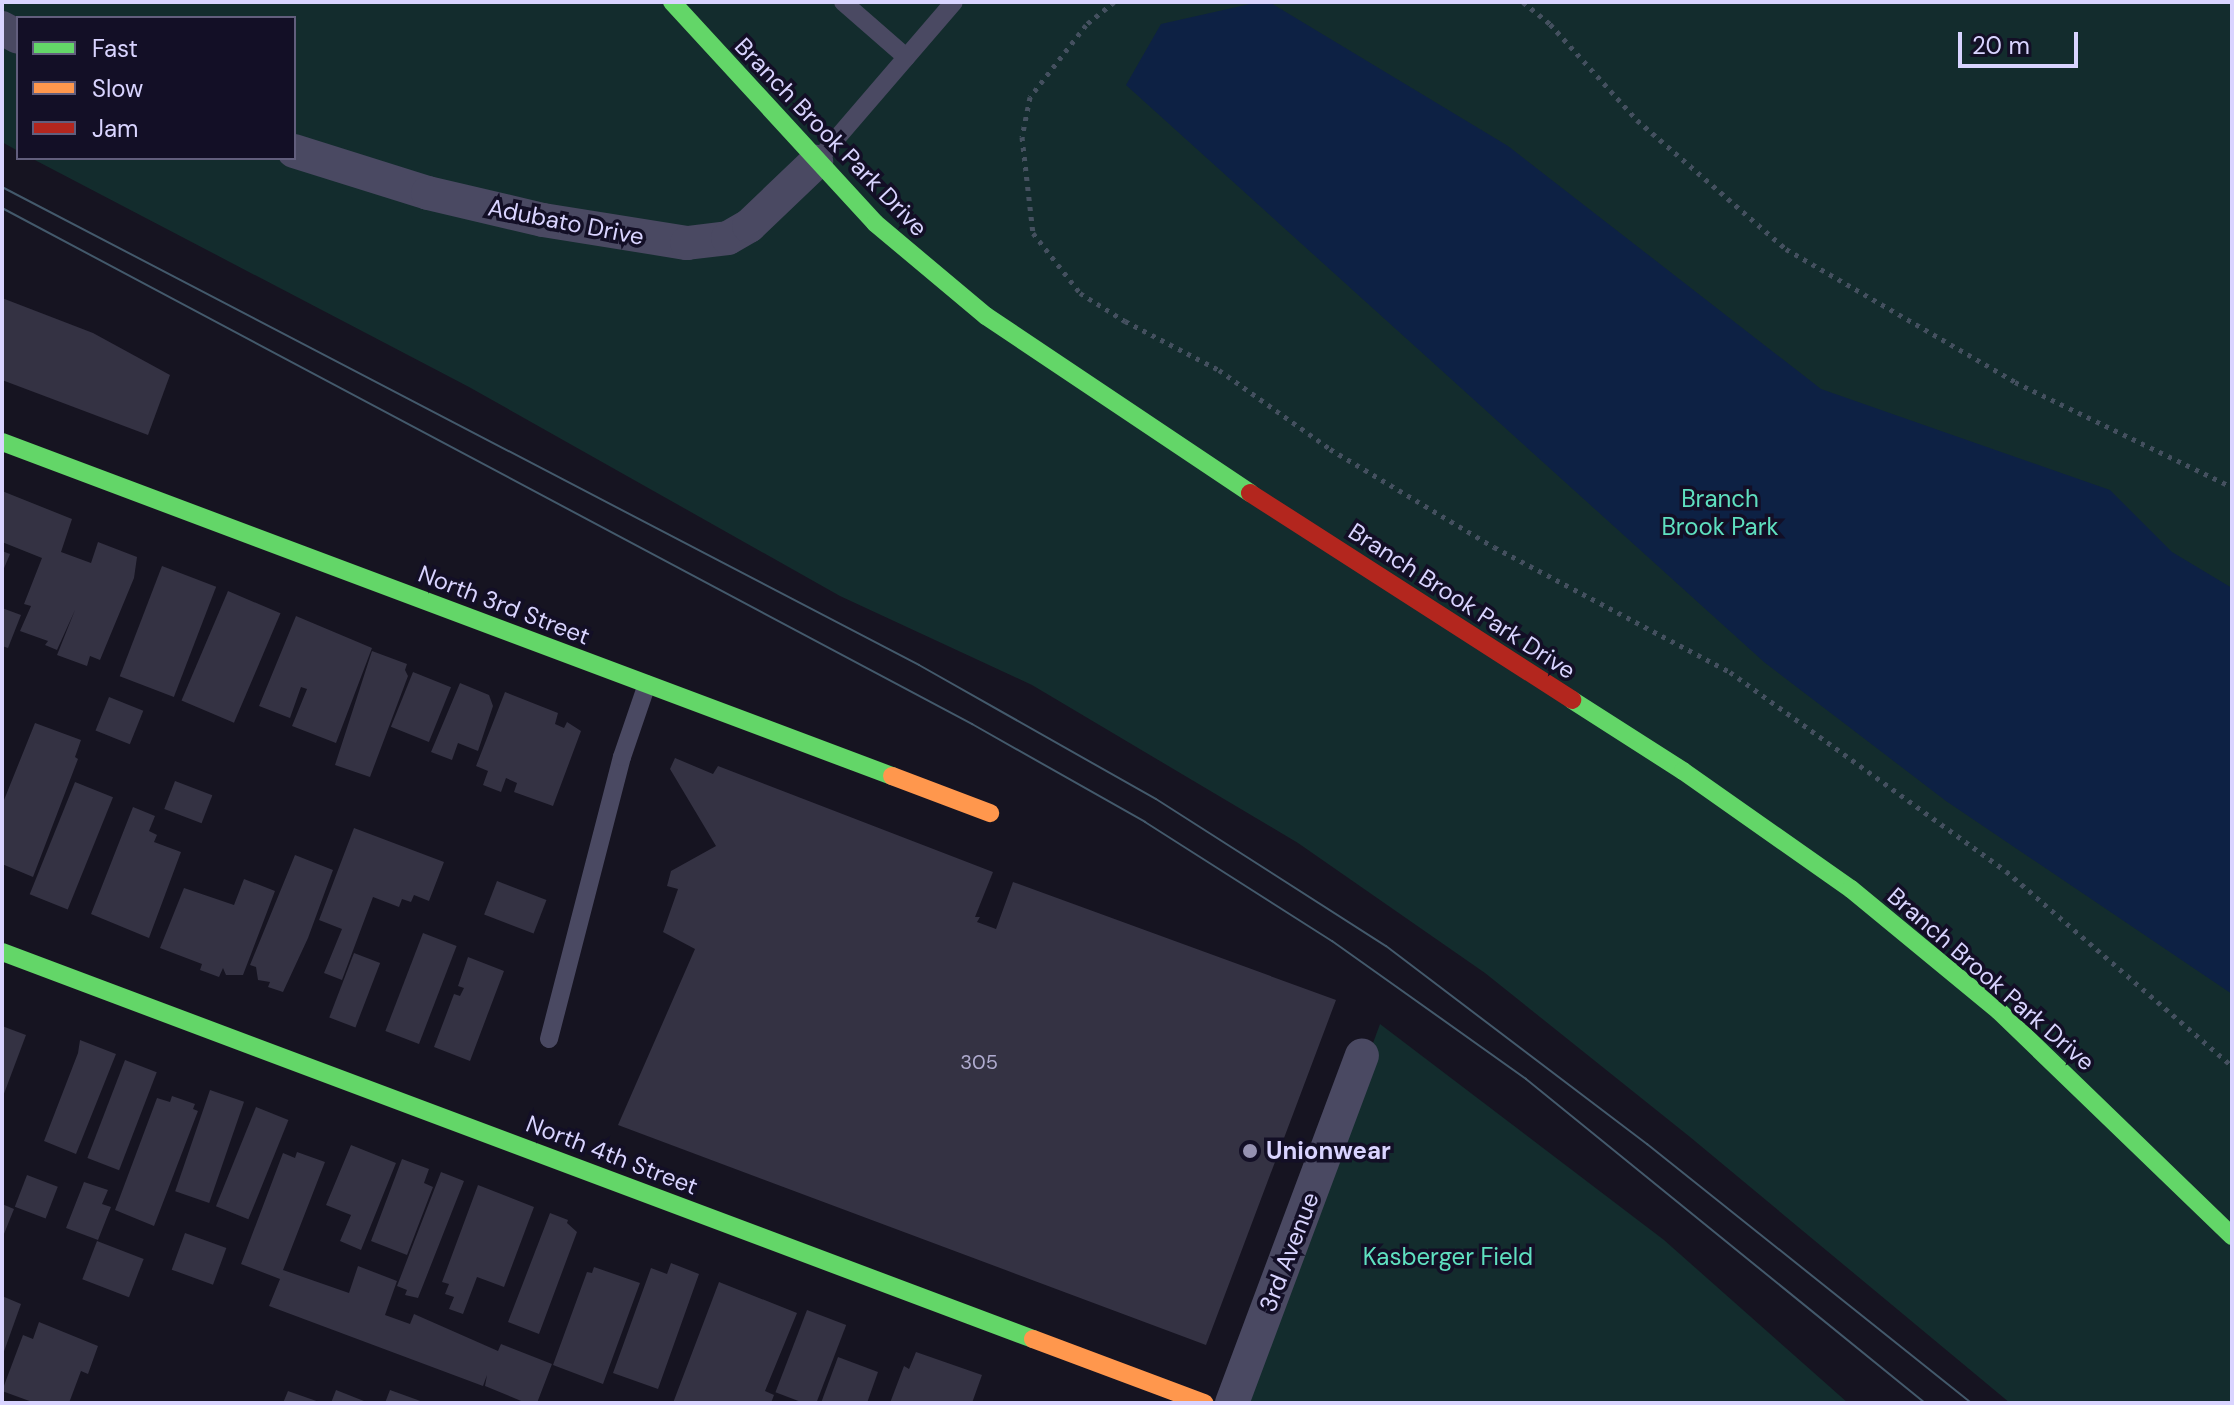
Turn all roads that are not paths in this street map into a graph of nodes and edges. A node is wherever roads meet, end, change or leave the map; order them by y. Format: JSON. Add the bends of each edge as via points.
{"nodes":[{"id":1,"x":672,"y":2,"type":"edge"},
{"id":2,"x":843,"y":2,"type":"edge"},
{"id":3,"x":954,"y":2,"type":"edge"},
{"id":4,"x":906,"y":57,"type":"junction"},
{"id":5,"x":296,"y":152,"type":"edge"},
{"id":6,"x":816,"y":162,"type":"junction"},
{"id":7,"x":2,"y":442,"type":"edge"},
{"id":8,"x":647,"y":684,"type":"junction"},
{"id":9,"x":990,"y":813,"type":"dead end"},
{"id":10,"x":2,"y":952,"type":"edge"},
{"id":11,"x":549,"y":1039,"type":"dead end"},
{"id":12,"x":1362,"y":1056,"type":"dead end"},
{"id":13,"x":2232,"y":1236,"type":"edge"},
{"id":14,"x":1204,"y":1403,"type":"edge"},
{"id":15,"x":1232,"y":1403,"type":"edge"}],
"edges":[{"from":1,"to":6,"type":"street","name":"Branch Brook Park Drive"},
{"from":2,"to":4,"type":"lane"},
{"from":3,"to":4,"type":"lane"},
{"from":4,"to":6,"type":"lane"},
{"from":5,"to":6,"type":"street","name":"Adubato Drive","via":[[428,193],[543,220],[687,243],[728,238],[749,226]]},
{"from":6,"to":13,"type":"street","name":"Branch Brook Park Drive","via":[[908,253],[1033,351],[1683,771],[1851,889],[1999,1011]]},
{"from":7,"to":8,"type":"street","name":"North 3rd Street"},
{"from":8,"to":9,"type":"street","name":"North 3rd Street"},
{"from":8,"to":11,"type":"lane","via":[[622,757]]},
{"from":10,"to":14,"type":"street","name":"North 4th Street"},
{"from":12,"to":15,"type":"street","name":"3rd Avenue"}]}
